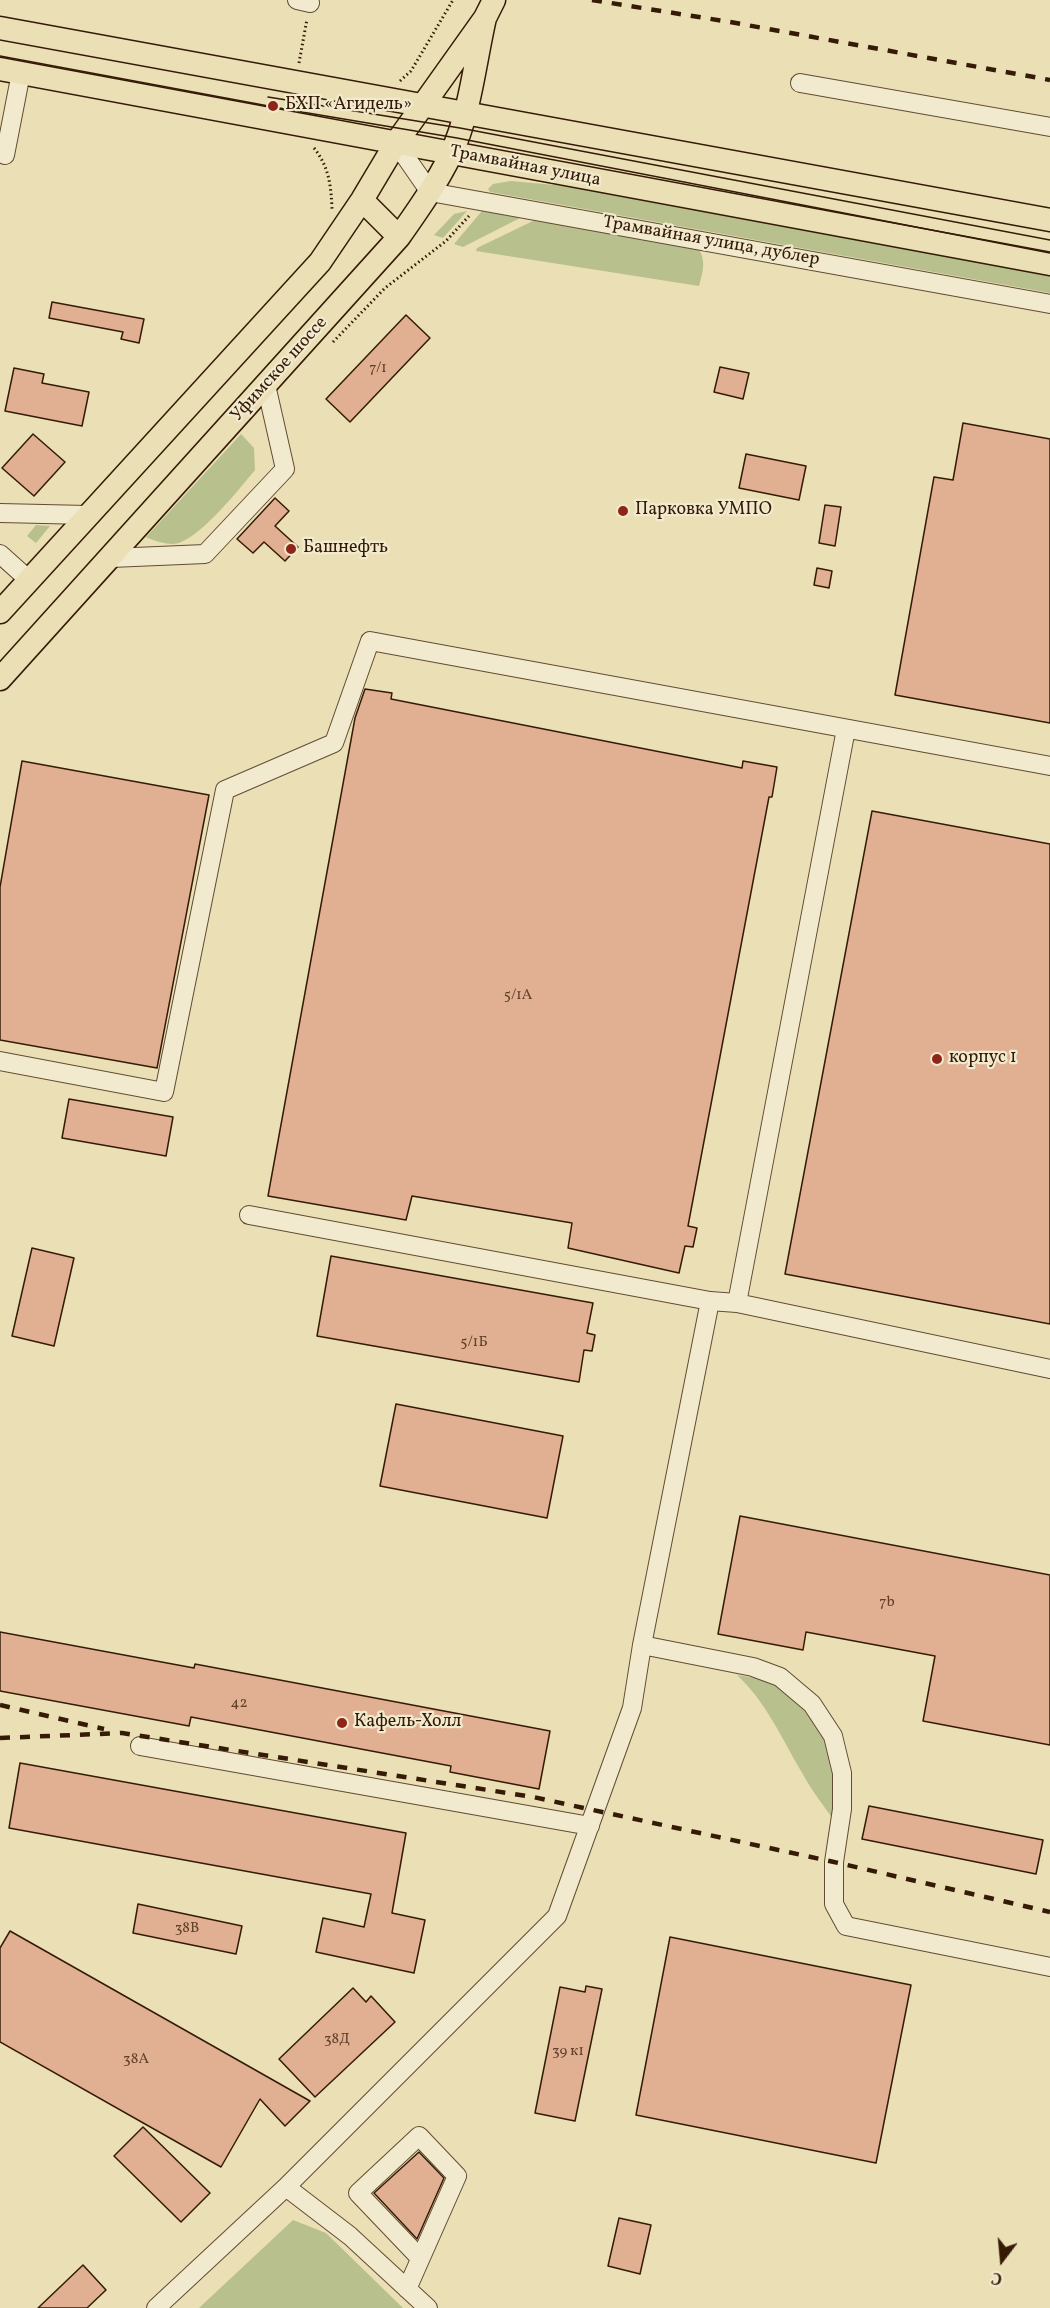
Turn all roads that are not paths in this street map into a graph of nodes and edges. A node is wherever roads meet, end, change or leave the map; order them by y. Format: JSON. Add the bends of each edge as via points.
{"nodes":[{"id":1,"x":489,"y":9,"type":"edge"},
{"id":2,"x":0,"y":28,"type":"edge"},
{"id":3,"x":11,"y":71,"type":"edge"},
{"id":4,"x":800,"y":83,"type":"dead end"},
{"id":5,"x":423,"y":104,"type":"junction"},
{"id":6,"x":464,"y":113,"type":"junction"},
{"id":7,"x":1050,"y":127,"type":"edge"},
{"id":8,"x":396,"y":143,"type":"junction"},
{"id":9,"x":452,"y":153,"type":"junction"},
{"id":10,"x":5,"y":154,"type":"dead end"},
{"id":11,"x":430,"y":192,"type":"junction"},
{"id":12,"x":362,"y":200,"type":"junction"},
{"id":13,"x":1050,"y":220,"type":"edge"},
{"id":14,"x":399,"y":237,"type":"junction"},
{"id":15,"x":1050,"y":264,"type":"edge"},
{"id":16,"x":1050,"y":304,"type":"edge"},
{"id":17,"x":266,"y":385,"type":"junction"},
{"id":18,"x":0,"y":513,"type":"edge"},
{"id":19,"x":87,"y":515,"type":"junction"},
{"id":20,"x":0,"y":554,"type":"edge"},
{"id":21,"x":111,"y":558,"type":"junction"},
{"id":22,"x":29,"y":580,"type":"junction"},
{"id":23,"x":0,"y":612,"type":"edge"},
{"id":24,"x":0,"y":679,"type":"edge"},
{"id":25,"x":846,"y":729,"type":"junction"},
{"id":26,"x":1050,"y":766,"type":"edge"},
{"id":27,"x":0,"y":1061,"type":"edge"},
{"id":28,"x":249,"y":1215,"type":"dead end"},
{"id":29,"x":710,"y":1301,"type":"junction"},
{"id":30,"x":737,"y":1303,"type":"junction"},
{"id":31,"x":1050,"y":1370,"type":"edge"},
{"id":32,"x":642,"y":1645,"type":"junction"},
{"id":33,"x":140,"y":1746,"type":"dead end"},
{"id":34,"x":590,"y":1826,"type":"junction"},
{"id":35,"x":1050,"y":1966,"type":"edge"},
{"id":36,"x":286,"y":2187,"type":"junction"},
{"id":37,"x":420,"y":2258,"type":"junction"},
{"id":38,"x":407,"y":2289,"type":"junction"},
{"id":39,"x":156,"y":2308,"type":"edge"},
{"id":40,"x":428,"y":2308,"type":"edge"}],
"edges":[{"from":1,"to":5,"type":"main road"},
{"from":1,"to":6,"type":"main road","name":"Уфимское шоссе"},
{"from":2,"to":5,"type":"main road"},
{"from":3,"to":8,"type":"main road","name":"Трамвайная улица"},
{"from":3,"to":10,"type":"street"},
{"from":4,"to":7,"type":"street"},
{"from":5,"to":6,"type":"main road"},
{"from":5,"to":8,"type":"main road"},
{"from":6,"to":9,"type":"main road","name":"Уфимское шоссе"},
{"from":6,"to":13,"type":"main road"},
{"from":8,"to":9,"type":"main road","name":"Трамвайная улица"},
{"from":8,"to":11,"type":"street"},
{"from":8,"to":12,"type":"main road"},
{"from":9,"to":11,"type":"main road","name":"Уфимское шоссе"},
{"from":9,"to":15,"type":"main road","name":"Трамвайная улица"},
{"from":11,"to":14,"type":"main road","name":"Уфимское шоссе"},
{"from":11,"to":16,"type":"street","name":"Трамвайная улица, дублер"},
{"from":12,"to":14,"type":"main road"},
{"from":12,"to":19,"type":"main road","via":[[320,262]]},
{"from":14,"to":17,"type":"main road","name":"Уфимское шоссе"},
{"from":17,"to":21,"type":"main road","name":"Уфимское шоссе"},
{"from":17,"to":21,"type":"street","via":[[285,469],[205,554]]},
{"from":18,"to":19,"type":"street"},
{"from":19,"to":22,"type":"main road"},
{"from":20,"to":22,"type":"street"},
{"from":21,"to":24,"type":"main road","name":"Уфимское шоссе"},
{"from":22,"to":23,"type":"main road"},
{"from":25,"to":26,"type":"street"},
{"from":25,"to":27,"type":"street","via":[[370,641],[334,743],[225,790],[164,1092]]},
{"from":25,"to":30,"type":"street"},
{"from":28,"to":29,"type":"street"},
{"from":29,"to":30,"type":"street"},
{"from":29,"to":32,"type":"street"},
{"from":30,"to":31,"type":"street"},
{"from":32,"to":34,"type":"street","via":[[632,1708]]},
{"from":32,"to":35,"type":"street","via":[[753,1667],[780,1677],[812,1704],[833,1736],[842,1773],[834,1904],[846,1926]]},
{"from":33,"to":34,"type":"street"},
{"from":34,"to":36,"type":"street","via":[[557,1916]]},
{"from":36,"to":38,"type":"street","via":[[350,2236]]},
{"from":36,"to":39,"type":"street"},
{"from":37,"to":37,"type":"street","via":[[457,2176],[420,2136],[358,2193]]},
{"from":37,"to":38,"type":"street"},
{"from":38,"to":40,"type":"street"}]}
